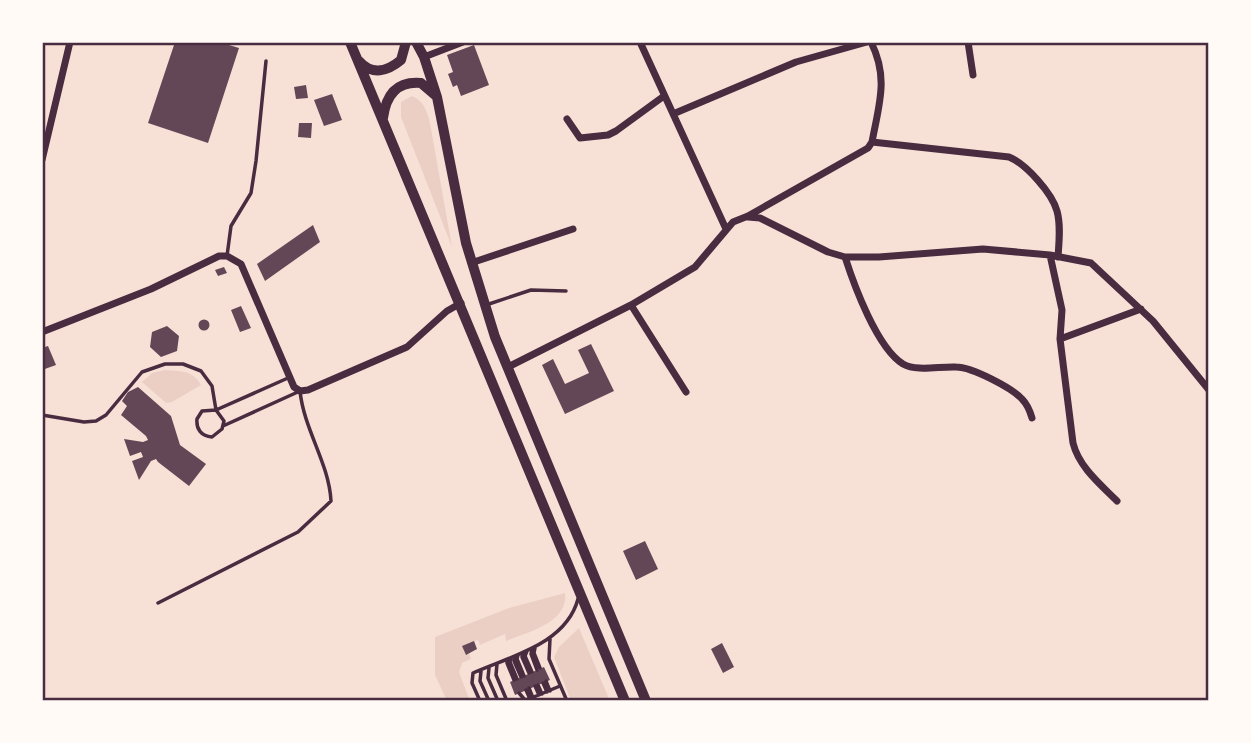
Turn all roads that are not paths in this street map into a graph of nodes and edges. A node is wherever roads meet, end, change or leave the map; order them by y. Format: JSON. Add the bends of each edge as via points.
{"nodes":[{"id":1,"x":70,"y":42,"type":"edge"},
{"id":2,"x":350,"y":42,"type":"edge"},
{"id":3,"x":406,"y":42,"type":"edge"},
{"id":4,"x":416,"y":42,"type":"edge"},
{"id":5,"x":463,"y":42,"type":"edge"},
{"id":6,"x":640,"y":42,"type":"edge"},
{"id":7,"x":869,"y":42,"type":"edge"},
{"id":8,"x":968,"y":42,"type":"edge"},
{"id":9,"x":446,"y":44,"type":"edge"},
{"id":10,"x":424,"y":57,"type":"junction"},
{"id":11,"x":358,"y":59,"type":"junction"},
{"id":12,"x":266,"y":61,"type":"dead end"},
{"id":13,"x":973,"y":75,"type":"dead end"},
{"id":14,"x":664,"y":96,"type":"junction"},
{"id":15,"x":437,"y":97,"type":"junction"},
{"id":16,"x":673,"y":114,"type":"junction"},
{"id":17,"x":383,"y":119,"type":"junction"},
{"id":18,"x":567,"y":119,"type":"dead end"},
{"id":19,"x":872,"y":142,"type":"junction"},
{"id":20,"x":42,"y":160,"type":"edge"},
{"id":21,"x":748,"y":216,"type":"junction"},
{"id":22,"x":573,"y":229,"type":"dead end"},
{"id":23,"x":726,"y":229,"type":"junction"},
{"id":24,"x":227,"y":256,"type":"junction"},
{"id":25,"x":1054,"y":256,"type":"junction"},
{"id":26,"x":845,"y":257,"type":"junction"},
{"id":27,"x":471,"y":263,"type":"junction"},
{"id":28,"x":566,"y":291,"type":"dead end"},
{"id":29,"x":461,"y":303,"type":"junction"},
{"id":30,"x":484,"y":305,"type":"junction"},
{"id":31,"x":631,"y":305,"type":"junction"},
{"id":32,"x":1141,"y":309,"type":"junction"},
{"id":33,"x":42,"y":332,"type":"edge"},
{"id":34,"x":1060,"y":339,"type":"junction"},
{"id":35,"x":508,"y":367,"type":"junction"},
{"id":36,"x":290,"y":377,"type":"junction"},
{"id":37,"x":1209,"y":390,"type":"edge"},
{"id":38,"x":300,"y":391,"type":"junction"},
{"id":39,"x":686,"y":392,"type":"dead end"},
{"id":40,"x":216,"y":410,"type":"junction"},
{"id":41,"x":42,"y":415,"type":"edge"},
{"id":42,"x":1032,"y":418,"type":"dead end"},
{"id":43,"x":223,"y":426,"type":"junction"},
{"id":44,"x":1117,"y":501,"type":"dead end"},
{"id":45,"x":579,"y":593,"type":"junction"},
{"id":46,"x":158,"y":603,"type":"dead end"},
{"id":47,"x":551,"y":637,"type":"junction"},
{"id":48,"x":522,"y":652,"type":"junction"},
{"id":49,"x":498,"y":662,"type":"junction"},
{"id":50,"x":490,"y":666,"type":"junction"},
{"id":51,"x":482,"y":669,"type":"junction"},
{"id":52,"x":539,"y":669,"type":"dead end"},
{"id":53,"x":531,"y":673,"type":"dead end"},
{"id":54,"x":560,"y":686,"type":"junction"},
{"id":55,"x":545,"y":693,"type":"junction"},
{"id":56,"x":530,"y":699,"type":"edge"},
{"id":57,"x":480,"y":701,"type":"edge"},
{"id":58,"x":489,"y":701,"type":"edge"},
{"id":59,"x":498,"y":701,"type":"edge"},
{"id":60,"x":507,"y":701,"type":"edge"},
{"id":61,"x":566,"y":701,"type":"edge"},
{"id":62,"x":625,"y":701,"type":"edge"},
{"id":63,"x":646,"y":701,"type":"edge"}],
"edges":[{"from":1,"to":20,"type":"street"},
{"from":2,"to":11,"type":"main road"},
{"from":3,"to":11,"type":"main road","via":[[401,60],[388,69],[373,71]]},
{"from":4,"to":10,"type":"main road"},
{"from":5,"to":9,"type":"street"},
{"from":6,"to":14,"type":"street"},
{"from":7,"to":16,"type":"street","via":[[796,62]]},
{"from":7,"to":19,"type":"street","via":[[882,72]]},
{"from":8,"to":13,"type":"street"},
{"from":9,"to":10,"type":"street"},
{"from":10,"to":15,"type":"main road"},
{"from":11,"to":17,"type":"main road"},
{"from":12,"to":24,"type":"lane","via":[[251,193],[231,226]]},
{"from":14,"to":16,"type":"street"},
{"from":14,"to":18,"type":"street","via":[[608,135],[580,138]]},
{"from":15,"to":17,"type":"main road","via":[[421,83],[403,84],[388,98]]},
{"from":15,"to":27,"type":"main road"},
{"from":16,"to":23,"type":"street"},
{"from":17,"to":29,"type":"main road"},
{"from":19,"to":21,"type":"street","via":[[859,154]]},
{"from":19,"to":25,"type":"street","via":[[1018,160],[1057,209]]},
{"from":21,"to":23,"type":"street"},
{"from":21,"to":26,"type":"street"},
{"from":22,"to":27,"type":"street"},
{"from":23,"to":31,"type":"street","via":[[695,267]]},
{"from":24,"to":33,"type":"street"},
{"from":24,"to":36,"type":"street","via":[[241,264]]},
{"from":25,"to":26,"type":"street","via":[[983,249]]},
{"from":25,"to":32,"type":"street","via":[[1091,263]]},
{"from":25,"to":34,"type":"street","via":[[1062,310]]},
{"from":26,"to":42,"type":"street","via":[[867,313],[886,347],[901,362],[964,368],[1020,397]]},
{"from":27,"to":30,"type":"main road"},
{"from":28,"to":30,"type":"lane","via":[[531,290]]},
{"from":29,"to":38,"type":"street","via":[[407,347]]},
{"from":29,"to":45,"type":"main road"},
{"from":30,"to":35,"type":"main road"},
{"from":31,"to":35,"type":"street"},
{"from":31,"to":39,"type":"street"},
{"from":32,"to":34,"type":"street"},
{"from":32,"to":37,"type":"street"},
{"from":34,"to":44,"type":"street","via":[[1075,453]]},
{"from":35,"to":63,"type":"main road"},
{"from":36,"to":38,"type":"street"},
{"from":36,"to":40,"type":"lane"},
{"from":38,"to":43,"type":"lane"},
{"from":38,"to":46,"type":"lane","via":[[331,501],[298,533]]},
{"from":40,"to":41,"type":"lane","via":[[212,386],[201,371],[165,364],[142,372],[96,421]]},
{"from":40,"to":43,"type":"lane"},
{"from":40,"to":43,"type":"lane","via":[[199,414],[197,428],[212,437]]},
{"from":45,"to":47,"type":"lane","via":[[575,610]]},
{"from":45,"to":62,"type":"main road"},
{"from":47,"to":48,"type":"lane"},
{"from":47,"to":54,"type":"lane","via":[[549,659]]},
{"from":48,"to":48,"type":"lane","via":[[517,659],[519,678],[510,662]]},
{"from":48,"to":49,"type":"lane"},
{"from":48,"to":52,"type":"lane","via":[[534,653]]},
{"from":48,"to":53,"type":"lane"},
{"from":49,"to":50,"type":"lane"},
{"from":49,"to":60,"type":"lane","via":[[496,675]]},
{"from":50,"to":51,"type":"lane"},
{"from":50,"to":59,"type":"lane","via":[[488,678]]},
{"from":51,"to":57,"type":"lane","via":[[471,678]]},
{"from":51,"to":58,"type":"lane","via":[[480,681]]},
{"from":54,"to":55,"type":"lane"},
{"from":54,"to":61,"type":"lane"},
{"from":55,"to":55,"type":"lane","via":[[540,684]]},
{"from":55,"to":56,"type":"lane"},
{"from":56,"to":56,"type":"lane","via":[[524,691]]}]}
